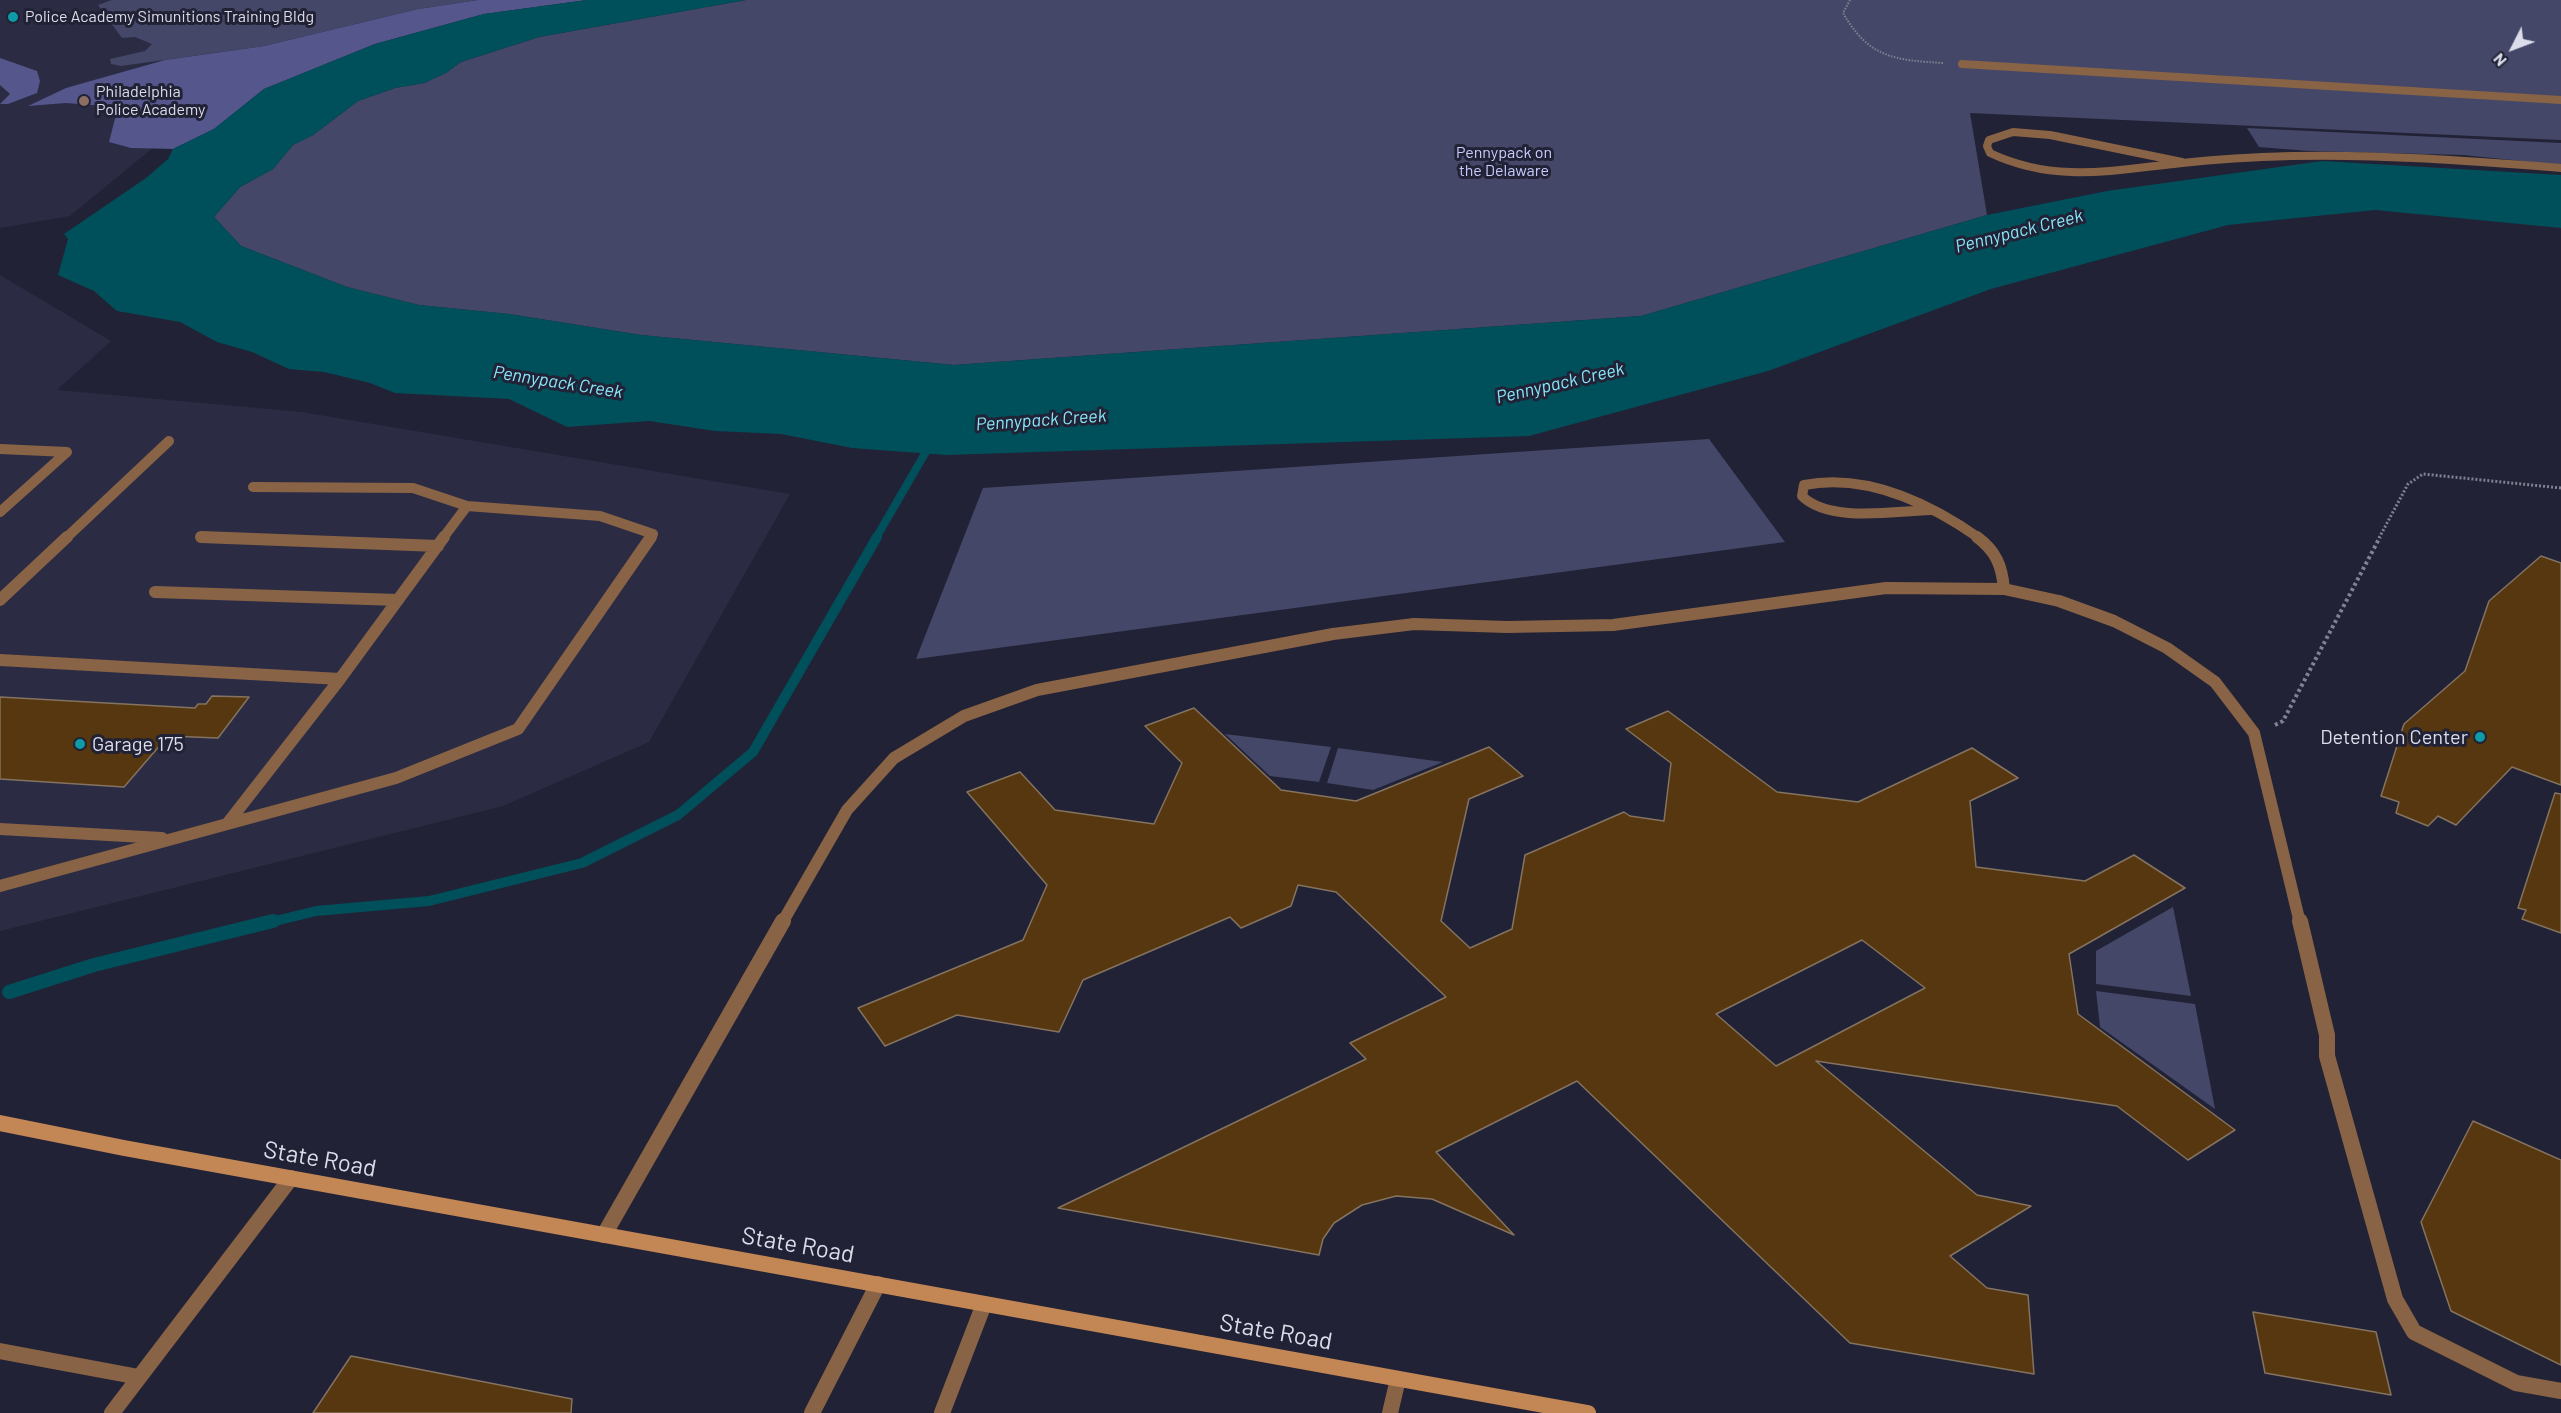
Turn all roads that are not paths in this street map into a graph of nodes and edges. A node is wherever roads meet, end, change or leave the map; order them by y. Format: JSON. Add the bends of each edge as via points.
{"nodes":[{"id":1,"x":1962,"y":64,"type":"road end"},
{"id":2,"x":2561,"y":100,"type":"edge"},
{"id":3,"x":2182,"y":162,"type":"junction"},
{"id":4,"x":2561,"y":168,"type":"edge"},
{"id":5,"x":169,"y":441,"type":"dead end"},
{"id":6,"x":0,"y":449,"type":"edge"},
{"id":7,"x":253,"y":487,"type":"dead end"},
{"id":8,"x":467,"y":506,"type":"junction"},
{"id":9,"x":1931,"y":510,"type":"junction"},
{"id":10,"x":0,"y":512,"type":"edge"},
{"id":11,"x":201,"y":537,"type":"dead end"},
{"id":12,"x":438,"y":546,"type":"junction"},
{"id":13,"x":2004,"y":589,"type":"junction"},
{"id":14,"x":155,"y":592,"type":"dead end"},
{"id":15,"x":0,"y":600,"type":"edge"},
{"id":16,"x":398,"y":600,"type":"junction"},
{"id":17,"x":0,"y":660,"type":"edge"},
{"id":18,"x":339,"y":679,"type":"junction"},
{"id":19,"x":227,"y":824,"type":"junction"},
{"id":20,"x":0,"y":829,"type":"edge"},
{"id":21,"x":172,"y":839,"type":"junction"},
{"id":22,"x":0,"y":886,"type":"edge"},
{"id":23,"x":0,"y":1123,"type":"edge"},
{"id":24,"x":291,"y":1178,"type":"junction"},
{"id":25,"x":604,"y":1235,"type":"junction"},
{"id":26,"x":878,"y":1284,"type":"junction"},
{"id":27,"x":984,"y":1304,"type":"junction"},
{"id":28,"x":0,"y":1351,"type":"edge"},
{"id":29,"x":139,"y":1377,"type":"junction"},
{"id":30,"x":1398,"y":1379,"type":"junction"},
{"id":31,"x":2561,"y":1391,"type":"edge"},
{"id":32,"x":1563,"y":1411,"type":"edge"},
{"id":33,"x":112,"y":1413,"type":"edge"},
{"id":34,"x":812,"y":1413,"type":"edge"},
{"id":35,"x":942,"y":1413,"type":"edge"},
{"id":36,"x":1390,"y":1413,"type":"edge"},
{"id":37,"x":1588,"y":1413,"type":"edge"}],
"edges":[{"from":1,"to":2,"type":"lane"},
{"from":3,"to":3,"type":"lane","via":[[2110,172],[2055,173],[2011,165],[1990,153],[1987,146],[1989,140],[2013,132],[2050,135]]},
{"from":3,"to":4,"type":"lane","via":[[2371,155]]},
{"from":5,"to":15,"type":"lane"},
{"from":6,"to":10,"type":"lane","via":[[67,452]]},
{"from":7,"to":8,"type":"lane","via":[[413,488]]},
{"from":8,"to":12,"type":"lane"},
{"from":8,"to":19,"type":"lane","via":[[600,516],[652,534],[518,729],[396,778]]},
{"from":9,"to":9,"type":"lane","via":[[1874,487],[1834,481],[1814,482],[1801,490],[1810,504],[1834,513]]},
{"from":9,"to":13,"type":"lane","via":[[1978,537],[1996,555]]},
{"from":11,"to":12,"type":"lane"},
{"from":12,"to":16,"type":"lane"},
{"from":13,"to":25,"type":"lane","via":[[1886,588],[1613,626],[1414,624],[1344,632],[1037,690],[964,716],[894,758],[847,810]]},
{"from":13,"to":31,"type":"lane","via":[[2059,601],[2114,621],[2168,648],[2215,682],[2254,733],[2327,1035],[2327,1056],[2395,1299],[2414,1332],[2516,1383]]},
{"from":14,"to":16,"type":"lane"},
{"from":16,"to":18,"type":"lane"},
{"from":17,"to":18,"type":"lane"},
{"from":18,"to":19,"type":"lane"},
{"from":19,"to":21,"type":"lane"},
{"from":20,"to":21,"type":"lane"},
{"from":21,"to":22,"type":"lane"},
{"from":23,"to":24,"type":"main road","name":"State Road"},
{"from":24,"to":25,"type":"main road","name":"State Road"},
{"from":24,"to":29,"type":"lane"},
{"from":25,"to":26,"type":"main road","name":"State Road"},
{"from":26,"to":27,"type":"main road","name":"State Road"},
{"from":26,"to":34,"type":"lane"},
{"from":27,"to":30,"type":"main road","name":"State Road"},
{"from":27,"to":35,"type":"lane"},
{"from":28,"to":29,"type":"lane"},
{"from":29,"to":33,"type":"lane"},
{"from":30,"to":32,"type":"main road","name":"State Road"},
{"from":30,"to":36,"type":"lane"},
{"from":32,"to":37,"type":"main road","name":"State Road"}]}
